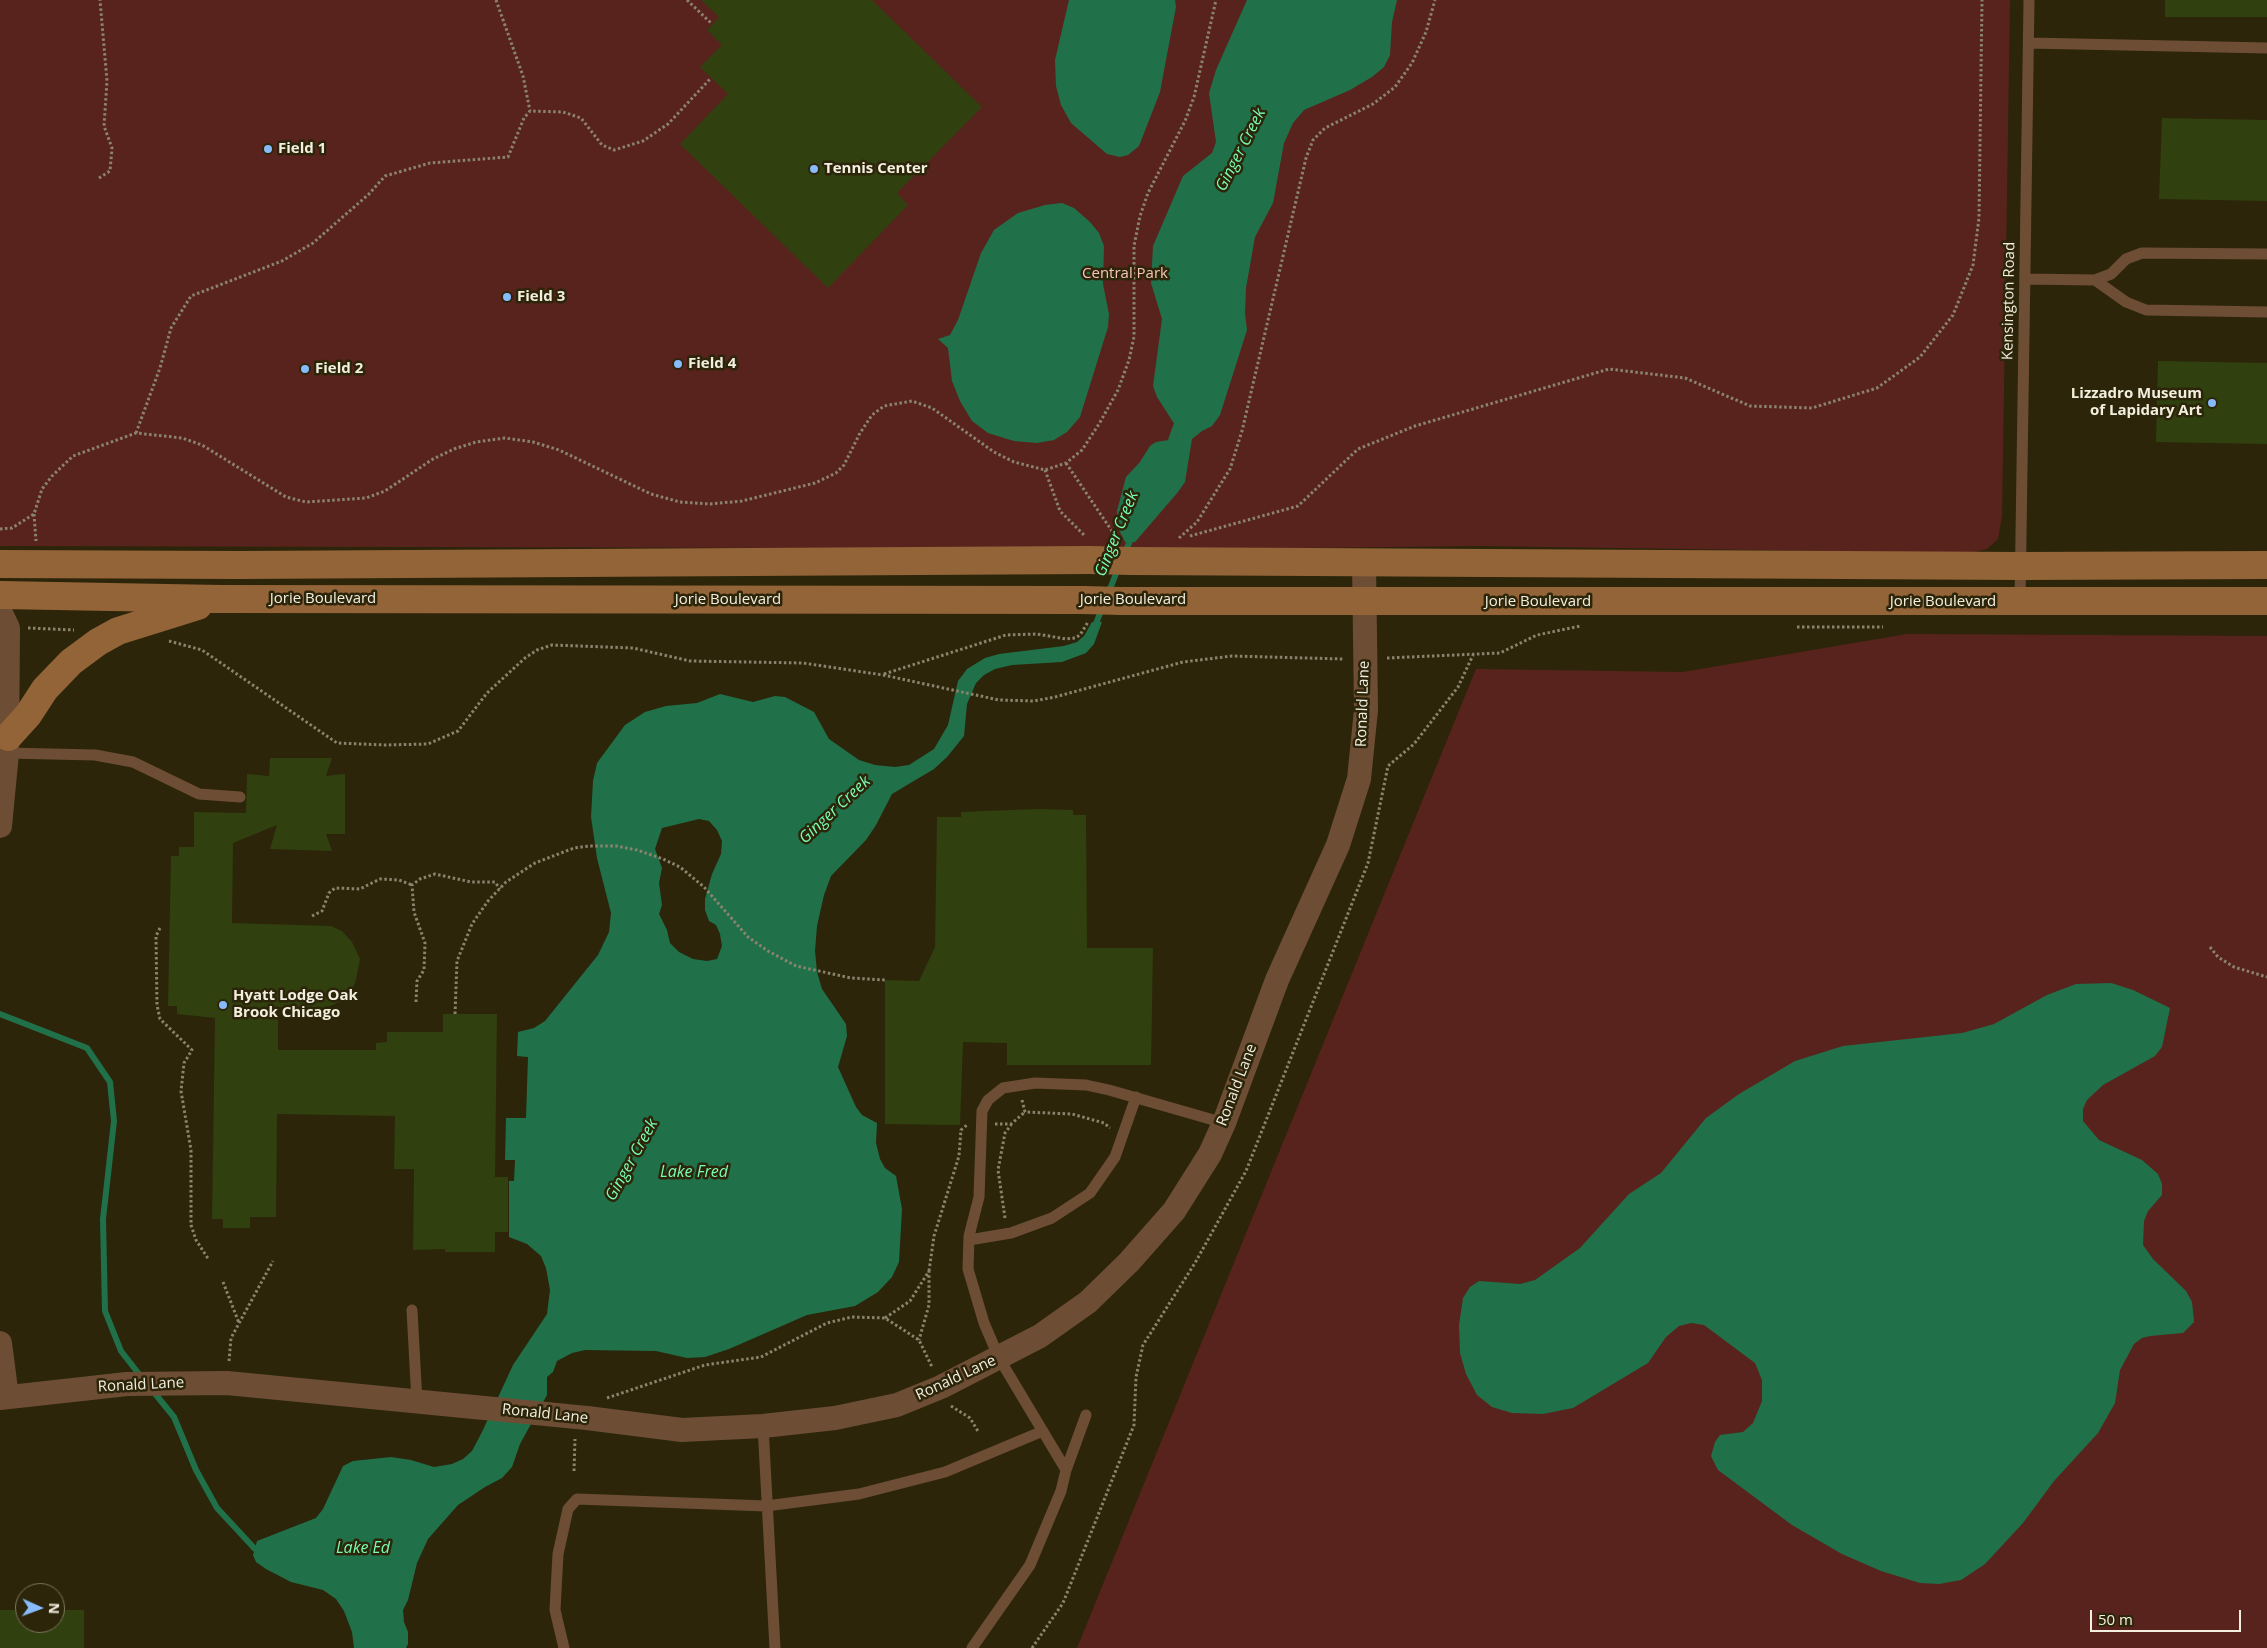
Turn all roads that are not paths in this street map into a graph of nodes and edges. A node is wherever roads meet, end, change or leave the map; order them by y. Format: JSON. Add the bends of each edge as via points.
{"nodes":[{"id":1,"x":2029,"y":0,"type":"edge"},
{"id":2,"x":2028,"y":43,"type":"junction"},
{"id":3,"x":2267,"y":48,"type":"edge"},
{"id":4,"x":2267,"y":254,"type":"edge"},
{"id":5,"x":2025,"y":279,"type":"junction"},
{"id":6,"x":2095,"y":280,"type":"junction"},
{"id":7,"x":2267,"y":312,"type":"edge"},
{"id":8,"x":1364,"y":562,"type":"junction"},
{"id":9,"x":0,"y":564,"type":"edge"},
{"id":10,"x":2267,"y":565,"type":"edge"},
{"id":11,"x":2021,"y":566,"type":"junction"},
{"id":12,"x":0,"y":595,"type":"edge"},
{"id":13,"x":222,"y":599,"type":"junction"},
{"id":14,"x":2267,"y":601,"type":"edge"},
{"id":15,"x":1364,"y":602,"type":"junction"},
{"id":16,"x":2020,"y":602,"type":"junction"},
{"id":17,"x":4,"y":620,"type":"edge"},
{"id":18,"x":8,"y":745,"type":"junction"},
{"id":19,"x":240,"y":797,"type":"dead end"},
{"id":20,"x":0,"y":826,"type":"edge"},
{"id":21,"x":1136,"y":1097,"type":"junction"},
{"id":22,"x":1224,"y":1123,"type":"junction"},
{"id":23,"x":969,"y":1240,"type":"junction"},
{"id":24,"x":412,"y":1310,"type":"dead end"},
{"id":25,"x":0,"y":1343,"type":"edge"},
{"id":26,"x":1000,"y":1358,"type":"junction"},
{"id":27,"x":4,"y":1397,"type":"edge"},
{"id":28,"x":417,"y":1402,"type":"junction"},
{"id":29,"x":1086,"y":1415,"type":"dead end"},
{"id":30,"x":763,"y":1426,"type":"junction"},
{"id":31,"x":1043,"y":1432,"type":"junction"},
{"id":32,"x":1066,"y":1470,"type":"junction"},
{"id":33,"x":766,"y":1506,"type":"junction"},
{"id":34,"x":564,"y":1648,"type":"edge"},
{"id":35,"x":775,"y":1648,"type":"edge"},
{"id":36,"x":972,"y":1648,"type":"edge"}],
"edges":[{"from":1,"to":2,"type":"lane","name":"Kensington Road"},
{"from":2,"to":3,"type":"lane"},
{"from":2,"to":5,"type":"lane","name":"Kensington Road"},
{"from":4,"to":6,"type":"lane","via":[[2142,253],[2126,259],[2111,274]]},
{"from":5,"to":6,"type":"lane"},
{"from":5,"to":11,"type":"lane","name":"Kensington Road"},
{"from":6,"to":7,"type":"lane","via":[[2126,302],[2146,310]]},
{"from":8,"to":9,"type":"main road","bridge":true,"via":[[1088,550],[258,565]]},
{"from":8,"to":11,"type":"main road"},
{"from":8,"to":15,"type":"street","name":"Ronald Lane"},
{"from":10,"to":11,"type":"main road"},
{"from":11,"to":16,"type":"lane","name":"Kensington Road"},
{"from":12,"to":13,"type":"main road","name":"Jorie Boulevard"},
{"from":13,"to":15,"type":"main road","name":"Jorie Boulevard","bridge":true,"via":[[1086,611],[1120,600]]},
{"from":13,"to":18,"type":"main road","via":[[118,630],[98,642],[71,662],[46,689]]},
{"from":14,"to":16,"type":"main road","name":"Jorie Boulevard"},
{"from":15,"to":16,"type":"main road","name":"Jorie Boulevard"},
{"from":15,"to":22,"type":"street","name":"Ronald Lane","via":[[1366,710],[1359,779],[1338,845],[1277,980]]},
{"from":17,"to":18,"type":"street"},
{"from":18,"to":19,"type":"lane","via":[[132,762],[199,794]]},
{"from":18,"to":20,"type":"street"},
{"from":21,"to":22,"type":"lane"},
{"from":21,"to":23,"type":"lane","via":[[1115,1157],[1090,1193],[1052,1218],[1011,1233]]},
{"from":21,"to":23,"type":"lane","via":[[1086,1086],[1019,1084],[1002,1088],[988,1100],[982,1111],[978,1197]]},
{"from":22,"to":26,"type":"street","name":"Ronald Lane","via":[[1210,1154],[1174,1211],[1130,1262],[1088,1302],[1040,1336]]},
{"from":23,"to":26,"type":"lane","via":[[968,1269],[984,1323]]},
{"from":24,"to":28,"type":"lane"},
{"from":25,"to":27,"type":"street"},
{"from":26,"to":30,"type":"street","name":"Ronald Lane","via":[[897,1405],[835,1418]]},
{"from":26,"to":31,"type":"lane"},
{"from":27,"to":28,"type":"street","name":"Ronald Lane","via":[[127,1384],[227,1383]]},
{"from":28,"to":30,"type":"street","name":"Ronald Lane","via":[[474,1407],[568,1425],[682,1430]]},
{"from":29,"to":32,"type":"lane"},
{"from":30,"to":33,"type":"lane"},
{"from":31,"to":32,"type":"lane"},
{"from":31,"to":33,"type":"lane","via":[[945,1472],[859,1494]]},
{"from":32,"to":36,"type":"lane","via":[[1061,1491],[1030,1565]]},
{"from":33,"to":34,"type":"lane","via":[[577,1499],[568,1509],[558,1554],[555,1610]]},
{"from":33,"to":35,"type":"lane"}]}
